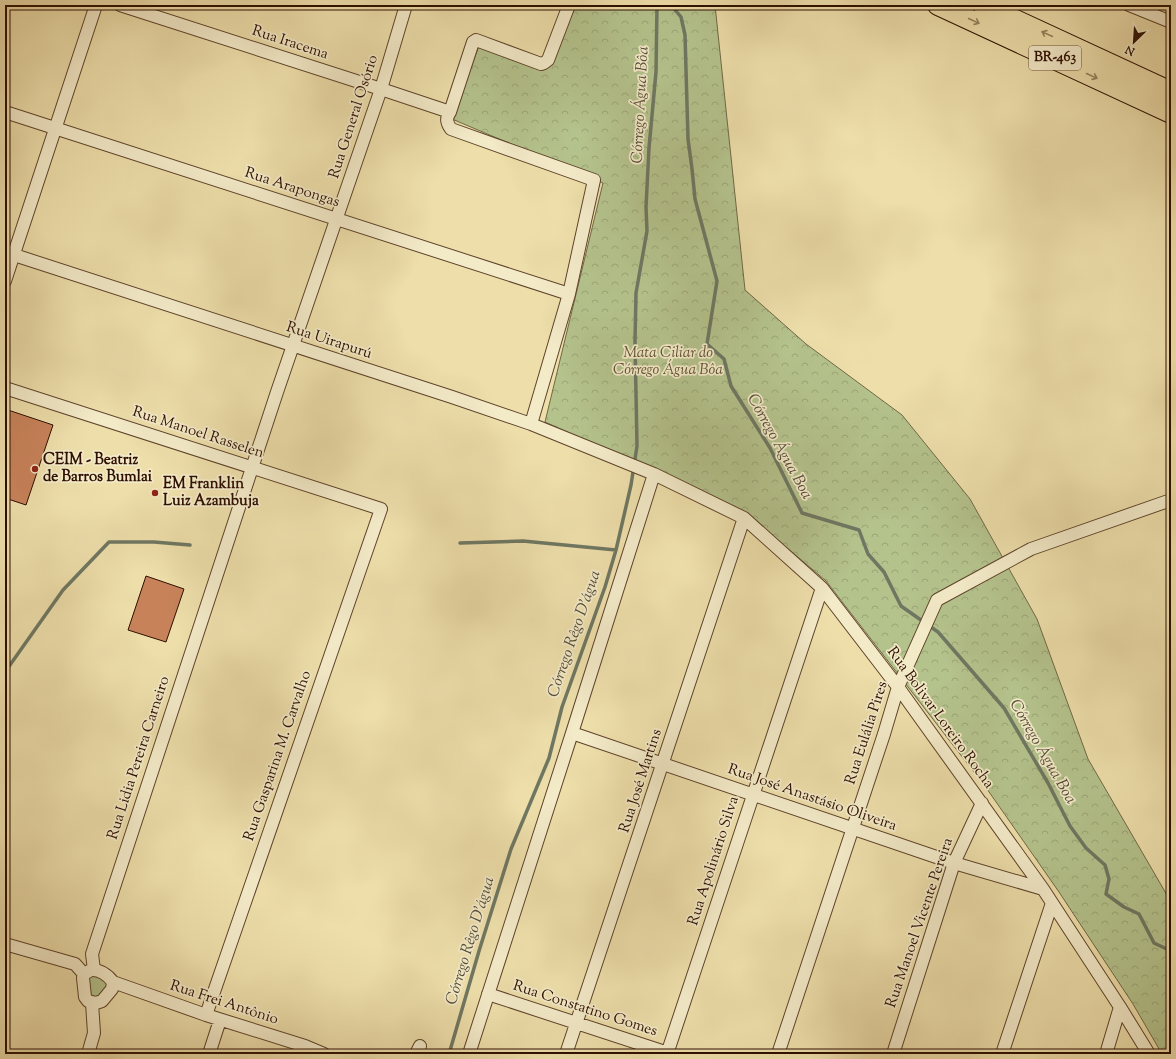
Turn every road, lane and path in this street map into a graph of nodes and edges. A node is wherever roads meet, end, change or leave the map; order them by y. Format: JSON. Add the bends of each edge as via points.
{"nodes":[{"id":1,"x":96,"y":5,"type":"edge"},
{"id":2,"x":120,"y":5,"type":"edge"},
{"id":3,"x":406,"y":5,"type":"edge"},
{"id":4,"x":569,"y":5,"type":"edge"},
{"id":5,"x":938,"y":5,"type":"edge"},
{"id":6,"x":983,"y":5,"type":"edge"},
{"id":7,"x":1129,"y":5,"type":"edge"},
{"id":8,"x":1171,"y":22,"type":"edge"},
{"id":9,"x":381,"y":88,"type":"junction"},
{"id":10,"x":1171,"y":92,"type":"edge"},
{"id":11,"x":5,"y":112,"type":"edge"},
{"id":12,"x":450,"y":112,"type":"junction"},
{"id":13,"x":1171,"y":113,"type":"edge"},
{"id":14,"x":55,"y":129,"type":"junction"},
{"id":15,"x":336,"y":219,"type":"junction"},
{"id":16,"x":9,"y":254,"type":"edge"},
{"id":17,"x":5,"y":281,"type":"edge"},
{"id":18,"x":568,"y":295,"type":"junction"},
{"id":19,"x":293,"y":346,"type":"junction"},
{"id":20,"x":5,"y":388,"type":"edge"},
{"id":21,"x":531,"y":424,"type":"junction"},
{"id":22,"x":251,"y":467,"type":"junction"},
{"id":23,"x":640,"y":468,"type":"joint"},
{"id":24,"x":654,"y":474,"type":"junction"},
{"id":25,"x":1171,"y":500,"type":"edge"},
{"id":26,"x":381,"y":509,"type":"joint"},
{"id":27,"x":744,"y":518,"type":"junction"},
{"id":28,"x":222,"y":557,"type":"joint"},
{"id":29,"x":822,"y":588,"type":"junction"},
{"id":30,"x":898,"y":687,"type":"junction"},
{"id":31,"x":572,"y":733,"type":"junction"},
{"id":32,"x":663,"y":764,"type":"junction"},
{"id":33,"x":753,"y":795,"type":"junction"},
{"id":34,"x":982,"y":803,"type":"junction"},
{"id":35,"x":852,"y":828,"type":"junction"},
{"id":36,"x":954,"y":863,"type":"junction"},
{"id":37,"x":1043,"y":889,"type":"junction"},
{"id":38,"x":1052,"y":903,"type":"junction"},
{"id":39,"x":5,"y":944,"type":"edge"},
{"id":40,"x":89,"y":972,"type":"junction"},
{"id":41,"x":113,"y":982,"type":"junction"},
{"id":42,"x":488,"y":994,"type":"junction"},
{"id":43,"x":92,"y":1003,"type":"junction"},
{"id":44,"x":1120,"y":1008,"type":"junction"},
{"id":45,"x":206,"y":1015,"type":"junction"},
{"id":46,"x":220,"y":1020,"type":"junction"},
{"id":47,"x":577,"y":1022,"type":"junction"},
{"id":48,"x":303,"y":1050,"type":"edge"},
{"id":49,"x":88,"y":1054,"type":"edge"},
{"id":50,"x":209,"y":1054,"type":"edge"},
{"id":51,"x":324,"y":1054,"type":"edge"},
{"id":52,"x":469,"y":1054,"type":"edge"},
{"id":53,"x":566,"y":1054,"type":"edge"},
{"id":54,"x":669,"y":1054,"type":"edge"},
{"id":55,"x":778,"y":1054,"type":"edge"},
{"id":56,"x":893,"y":1054,"type":"edge"},
{"id":57,"x":1002,"y":1054,"type":"edge"},
{"id":58,"x":1106,"y":1054,"type":"edge"},
{"id":59,"x":1149,"y":1054,"type":"edge"}],
"edges":[{"from":1,"to":14,"type":"street"},
{"from":2,"to":9,"type":"street","name":"Rua Iracema"},
{"from":3,"to":9,"type":"street","name":"Rua General Osório"},
{"from":4,"to":12,"type":"street","via":[[548,60],[544,63],[476,40],[473,42]]},
{"from":5,"to":13,"type":"highway","number":"BR-463","one_way":true},
{"from":10,"to":6,"type":"highway","number":"BR-463","one_way":true},
{"from":7,"to":8,"type":"street"},
{"from":9,"to":12,"type":"street","name":"Rua Iracema"},
{"from":9,"to":15,"type":"street","name":"Rua General Osório"},
{"from":11,"to":14,"type":"street","name":"Rua Arapongas"},
{"from":12,"to":18,"type":"street","via":[[447,124],[451,129],[594,180]]},
{"from":14,"to":15,"type":"street","name":"Rua Arapongas"},
{"from":14,"to":16,"type":"street"},
{"from":15,"to":18,"type":"street","name":"Rua Arapongas"},
{"from":15,"to":19,"type":"street","name":"Rua General Osório"},
{"from":16,"to":17,"type":"street"},
{"from":16,"to":19,"type":"street","name":"Rua Uirapurú"},
{"from":18,"to":21,"type":"street"},
{"from":19,"to":21,"type":"street","name":"Rua Uirapurú"},
{"from":19,"to":22,"type":"street","name":"Rua General Osório"},
{"from":20,"to":22,"type":"street","name":"Rua Manoel Rasselen"},
{"from":21,"to":23,"type":"street","name":"Rua Uirapurú"},
{"from":22,"to":26,"type":"street","name":"Rua Manoel Rasselen"},
{"from":22,"to":28,"type":"street","name":"Rua General Osório"},
{"from":23,"to":24,"type":"street","name":"Rua Bolivar Loreiro Rocha"},
{"from":24,"to":27,"type":"street","name":"Rua Bolivar Loreiro Rocha"},
{"from":24,"to":31,"type":"street"},
{"from":25,"to":30,"type":"street","name":"Rua Eulália Pires","via":[[1031,549],[937,600]]},
{"from":26,"to":45,"type":"street","name":"Rua Gasparina M. Carvalho"},
{"from":27,"to":29,"type":"street","name":"Rua Bolivar Loreiro Rocha"},
{"from":27,"to":32,"type":"street","name":"Rua José Martins"},
{"from":28,"to":40,"type":"street","name":"Rua Lidia Pereira Carneiro","via":[[92,954]]},
{"from":29,"to":30,"type":"street","name":"Rua Bolivar Loreiro Rocha"},
{"from":29,"to":33,"type":"street","name":"Rua Apolinário Silva"},
{"from":30,"to":34,"type":"street","name":"Rua Bolivar Loreiro Rocha"},
{"from":30,"to":35,"type":"street","name":"Rua Eulália Pires"},
{"from":31,"to":32,"type":"street","name":"Rua José Anastásio Oliveira"},
{"from":31,"to":42,"type":"street"},
{"from":32,"to":33,"type":"street","name":"Rua José Anastásio Oliveira"},
{"from":32,"to":47,"type":"street","name":"Rua José Martins"},
{"from":33,"to":35,"type":"street","name":"Rua José Anastásio Oliveira"},
{"from":33,"to":54,"type":"street","name":"Rua Apolinário Silva"},
{"from":34,"to":36,"type":"street","name":"Rua Manoel Vicente Pereira"},
{"from":34,"to":37,"type":"street","name":"Rua Bolivar Loreiro Rocha"},
{"from":35,"to":36,"type":"street","name":"Rua José Anastásio Oliveira"},
{"from":35,"to":55,"type":"street","name":"Rua Eulália Pires"},
{"from":36,"to":37,"type":"street","name":"Rua José Anastásio Oliveira"},
{"from":36,"to":56,"type":"street","name":"Rua Manoel Vicente Pereira"},
{"from":37,"to":38,"type":"street","name":"Rua Bolivar Loreiro Rocha"},
{"from":38,"to":44,"type":"street","name":"Rua Bolivar Loreiro Rocha"},
{"from":38,"to":57,"type":"street"},
{"from":39,"to":40,"type":"street","via":[[75,964]]},
{"from":40,"to":41,"type":"street","via":[[105,975]]},
{"from":40,"to":43,"type":"street","via":[[83,978],[85,998]]},
{"from":41,"to":43,"type":"street","via":[[112,989],[102,1001]]},
{"from":41,"to":45,"type":"street","name":"Rua Frei Antônio"},
{"from":42,"to":47,"type":"street","name":"Rua Constatino Gomes"},
{"from":42,"to":52,"type":"street"},
{"from":43,"to":49,"type":"street","via":[[94,1032]]},
{"from":44,"to":58,"type":"street"},
{"from":44,"to":59,"type":"street","name":"Rua Bolivar Loreiro Rocha"},
{"from":45,"to":46,"type":"street","name":"Rua Frei Antônio"},
{"from":46,"to":48,"type":"street","name":"Rua Frei Antônio"},
{"from":46,"to":50,"type":"street"},
{"from":47,"to":53,"type":"street","name":"Rua José Martins"},
{"from":47,"to":54,"type":"street","name":"Rua Constatino Gomes"},
{"from":48,"to":51,"type":"street","name":"Rua Frei Antônio"}]}
